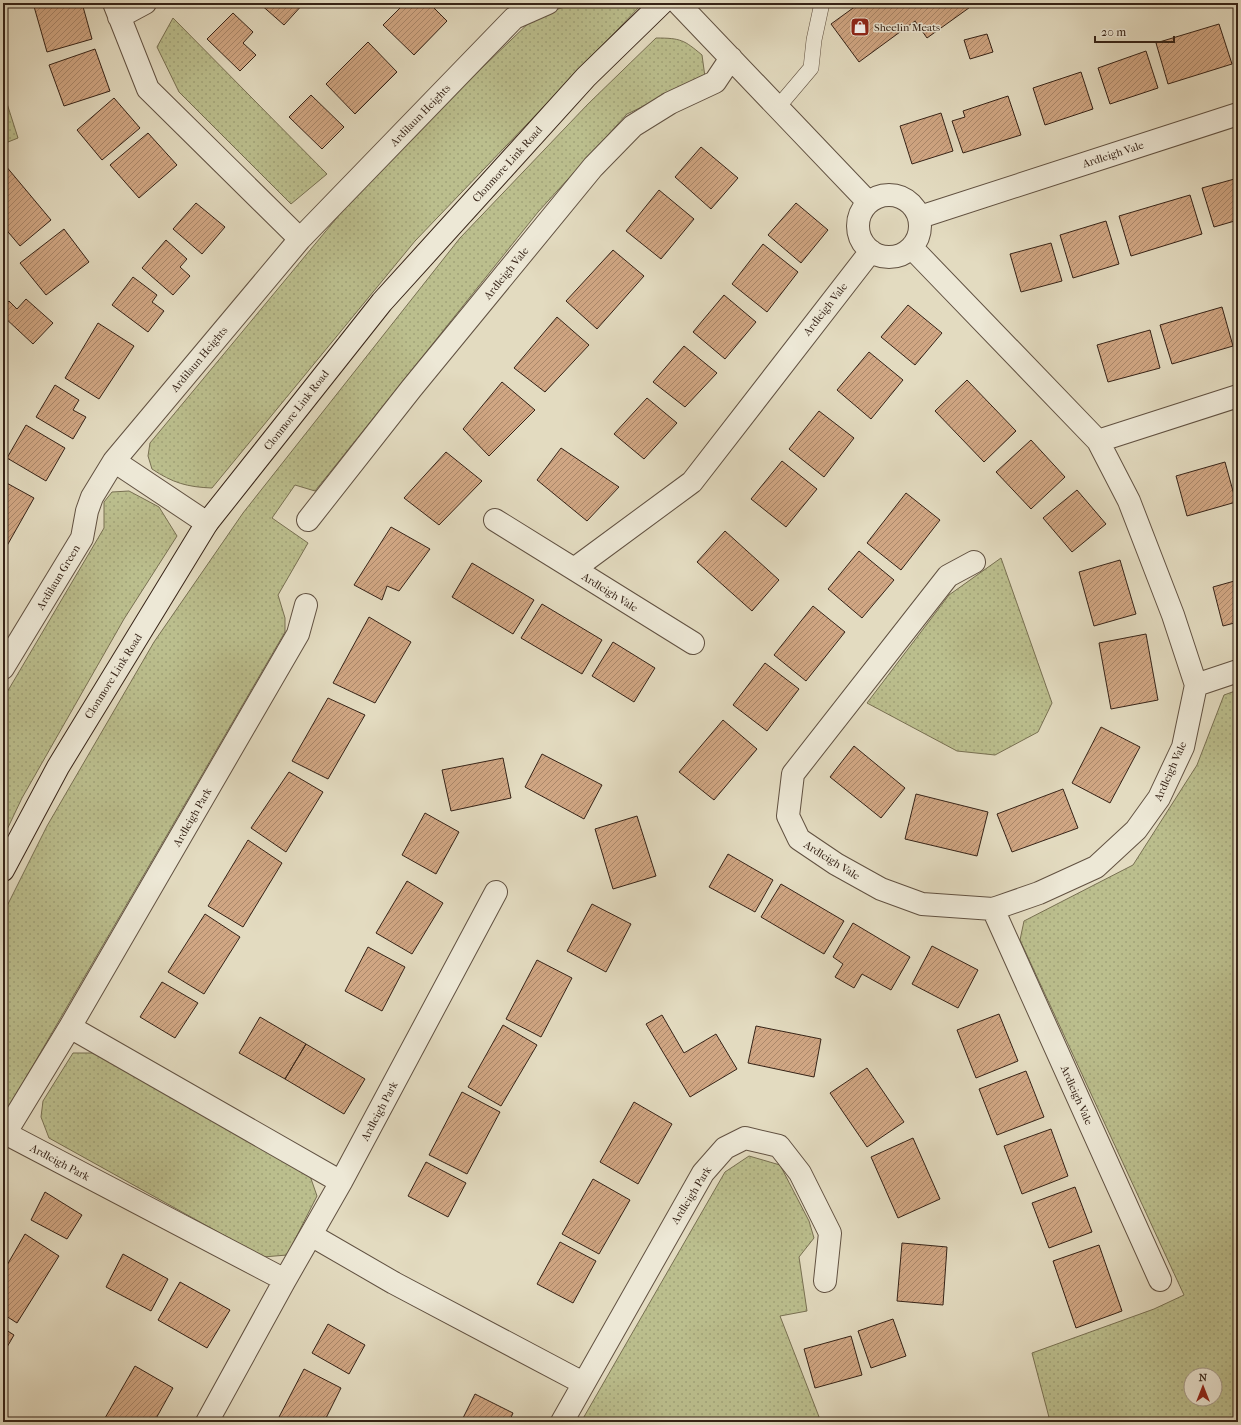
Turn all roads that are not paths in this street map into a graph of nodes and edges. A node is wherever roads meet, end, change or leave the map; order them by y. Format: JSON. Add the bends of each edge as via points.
{"nodes":[{"id":1,"x":145,"y":3,"type":"edge"},
{"id":2,"x":548,"y":3,"type":"edge"},
{"id":3,"x":662,"y":3,"type":"edge"},
{"id":4,"x":678,"y":3,"type":"edge"},
{"id":5,"x":822,"y":3,"type":"edge"},
{"id":6,"x":116,"y":10,"type":"edge"},
{"id":7,"x":731,"y":58,"type":"junction"},
{"id":8,"x":778,"y":107,"type":"junction"},
{"id":9,"x":1238,"y":114,"type":"edge"},
{"id":10,"x":868,"y":202,"type":"junction"},
{"id":11,"x":920,"y":217,"type":"junction"},
{"id":12,"x":300,"y":239,"type":"junction"},
{"id":13,"x":912,"y":248,"type":"junction"},
{"id":14,"x":870,"y":251,"type":"junction"},
{"id":15,"x":1238,"y":396,"type":"edge"},
{"id":16,"x":1098,"y":441,"type":"junction"},
{"id":17,"x":114,"y":461,"type":"junction"},
{"id":18,"x":308,"y":520,"type":"dead end"},
{"id":19,"x":495,"y":520,"type":"dead end"},
{"id":20,"x":207,"y":523,"type":"junction"},
{"id":21,"x":974,"y":562,"type":"dead end"},
{"id":22,"x":574,"y":569,"type":"junction"},
{"id":23,"x":306,"y":605,"type":"dead end"},
{"id":24,"x":692,"y":643,"type":"dead end"},
{"id":25,"x":3,"y":668,"type":"edge"},
{"id":26,"x":1238,"y":671,"type":"edge"},
{"id":27,"x":1196,"y":686,"type":"junction"},
{"id":28,"x":3,"y":870,"type":"edge"},
{"id":29,"x":496,"y":892,"type":"dead end"},
{"id":30,"x":993,"y":909,"type":"junction"},
{"id":31,"x":70,"y":1027,"type":"junction"},
{"id":32,"x":4,"y":1135,"type":"edge"},
{"id":33,"x":341,"y":1182,"type":"junction"},
{"id":34,"x":312,"y":1235,"type":"junction"},
{"id":35,"x":285,"y":1280,"type":"junction"},
{"id":36,"x":1160,"y":1280,"type":"dead end"},
{"id":37,"x":825,"y":1281,"type":"dead end"},
{"id":38,"x":583,"y":1383,"type":"junction"},
{"id":39,"x":207,"y":1422,"type":"edge"},
{"id":40,"x":562,"y":1422,"type":"edge"}],
"edges":[{"from":1,"to":6,"type":"street"},
{"from":2,"to":12,"type":"street","name":"Ardilaun Heights","via":[[514,18]]},
{"from":3,"to":20,"type":"street","name":"Clonmore Link Road","via":[[586,77],[382,302]]},
{"from":4,"to":7,"type":"street"},
{"from":5,"to":8,"type":"lane","via":[[811,68]]},
{"from":6,"to":12,"type":"street","via":[[148,88]]},
{"from":7,"to":8,"type":"street"},
{"from":7,"to":18,"type":"street","name":"Ardleigh Vale","via":[[716,82],[670,103],[633,126],[593,167],[411,389]]},
{"from":8,"to":10,"type":"street"},
{"from":9,"to":11,"type":"street","name":"Ardleigh Vale"},
{"from":10,"to":11,"type":"street","via":[[877,196],[898,195],[908,200]]},
{"from":10,"to":14,"type":"street","via":[[858,218],[858,227],[864,244]]},
{"from":11,"to":13,"type":"street","via":[[920,234]]},
{"from":12,"to":17,"type":"street","name":"Ardilaun Heights"},
{"from":13,"to":14,"type":"street","via":[[887,257]]},
{"from":13,"to":16,"type":"street","name":"Ardleigh Vale"},
{"from":14,"to":22,"type":"street","name":"Ardleigh Vale","via":[[692,482]]},
{"from":15,"to":16,"type":"street"},
{"from":16,"to":27,"type":"street","name":"Ardleigh Vale","via":[[1129,501],[1173,614]]},
{"from":17,"to":20,"type":"street"},
{"from":17,"to":25,"type":"street","name":"Ardilaun Green","via":[[92,497],[82,538]]},
{"from":19,"to":22,"type":"street"},
{"from":20,"to":28,"type":"street","name":"Clonmore Link Road","via":[[58,766]]},
{"from":21,"to":30,"type":"street","name":"Ardleigh Vale","via":[[948,576],[793,774],[788,816],[799,839],[836,864],[881,889],[922,904]]},
{"from":22,"to":24,"type":"street","name":"Ardleigh Vale"},
{"from":23,"to":31,"type":"street","name":"Ardleigh Park","via":[[298,634]]},
{"from":26,"to":27,"type":"street"},
{"from":27,"to":30,"type":"street","name":"Ardleigh Vale","via":[[1183,747],[1159,798],[1136,830],[1096,867],[1039,893]]},
{"from":29,"to":33,"type":"street","name":"Ardleigh Park"},
{"from":30,"to":36,"type":"street","name":"Ardleigh Vale"},
{"from":31,"to":32,"type":"street","name":"Ardleigh Park"},
{"from":31,"to":33,"type":"street"},
{"from":32,"to":35,"type":"street","name":"Ardleigh Park"},
{"from":33,"to":34,"type":"street","name":"Ardleigh Park"},
{"from":34,"to":35,"type":"street","name":"Ardleigh Park"},
{"from":34,"to":38,"type":"street","via":[[394,1283]]},
{"from":35,"to":39,"type":"street","name":"Ardleigh Park"},
{"from":37,"to":38,"type":"street","name":"Ardleigh Park","via":[[830,1232],[800,1173],[779,1146],[745,1138],[725,1148],[703,1172]]},
{"from":38,"to":40,"type":"street","name":"Ardleigh Park"}]}
